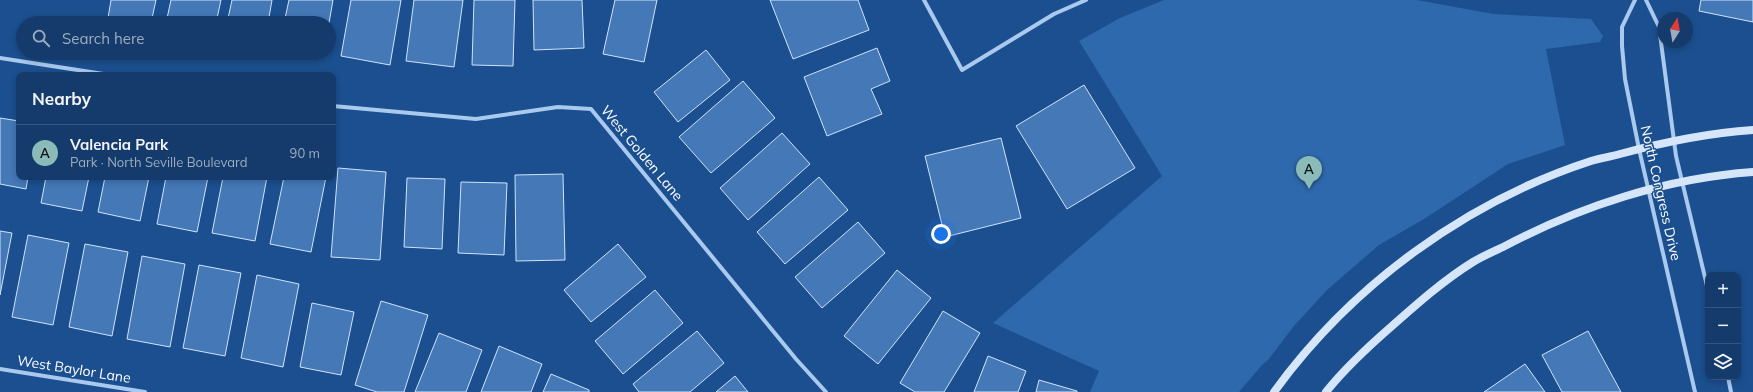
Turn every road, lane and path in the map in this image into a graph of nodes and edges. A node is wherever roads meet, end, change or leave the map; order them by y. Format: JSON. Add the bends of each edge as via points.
{"nodes":[{"id":1,"x":924,"y":0,"type":"edge"},
{"id":2,"x":1086,"y":0,"type":"edge"},
{"id":3,"x":1635,"y":0,"type":"edge"},
{"id":4,"x":1646,"y":0,"type":"edge"},
{"id":5,"x":0,"y":58,"type":"edge"},
{"id":6,"x":91,"y":72,"type":"edge"},
{"id":7,"x":336,"y":106,"type":"edge"},
{"id":8,"x":1753,"y":130,"type":"edge"},
{"id":9,"x":1673,"y":140,"type":"junction"},
{"id":10,"x":1639,"y":149,"type":"junction"},
{"id":11,"x":1753,"y":172,"type":"edge"},
{"id":12,"x":1683,"y":182,"type":"junction"},
{"id":13,"x":1648,"y":190,"type":"junction"},
{"id":14,"x":1705,"y":277,"type":"edge"},
{"id":15,"x":0,"y":369,"type":"edge"},
{"id":16,"x":1729,"y":380,"type":"edge"},
{"id":17,"x":145,"y":392,"type":"edge"},
{"id":18,"x":826,"y":392,"type":"edge"},
{"id":19,"x":1274,"y":392,"type":"edge"},
{"id":20,"x":1326,"y":392,"type":"edge"},
{"id":21,"x":1695,"y":392,"type":"edge"},
{"id":22,"x":1731,"y":392,"type":"edge"}],
"edges":[{"from":1,"to":2,"type":"street","via":[[962,70],[1054,14]]},
{"from":3,"to":10,"type":"street","name":"North Congress Drive","via":[[1622,27],[1622,46]]},
{"from":4,"to":9,"type":"street","name":"North Congress Drive","via":[[1659,27]]},
{"from":5,"to":6,"type":"street"},
{"from":7,"to":18,"type":"street","name":"West Golden Lane","via":[[476,119],[558,107],[591,109]]},
{"from":8,"to":9,"type":"street"},
{"from":9,"to":10,"type":"street"},
{"from":9,"to":12,"type":"street","name":"North Congress Drive"},
{"from":10,"to":13,"type":"street","name":"North Congress Drive"},
{"from":10,"to":19,"type":"street","via":[[1591,161],[1502,198],[1412,253],[1370,287],[1330,325],[1287,373]]},
{"from":11,"to":12,"type":"street"},
{"from":12,"to":13,"type":"street"},
{"from":12,"to":14,"type":"street","name":"North Congress Drive"},
{"from":13,"to":20,"type":"street","via":[[1570,215],[1473,262],[1420,301],[1373,342]]},
{"from":13,"to":21,"type":"street","name":"North Congress Drive"},
{"from":15,"to":17,"type":"street","name":"West Baylor Lane"},
{"from":16,"to":22,"type":"street"}]}
